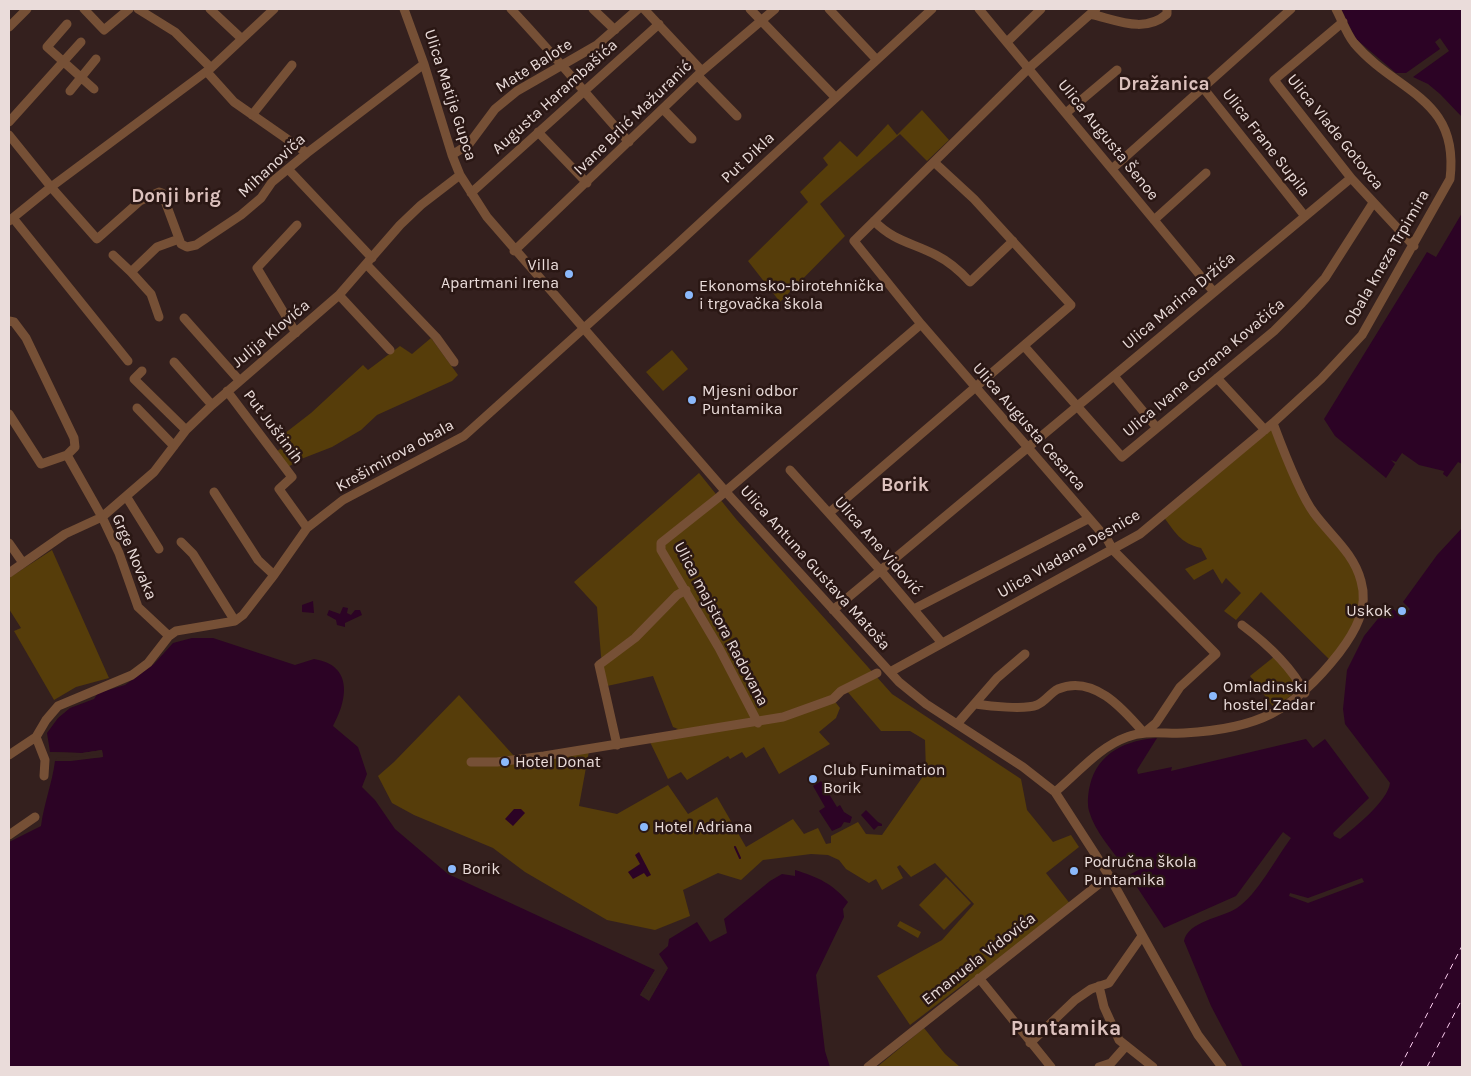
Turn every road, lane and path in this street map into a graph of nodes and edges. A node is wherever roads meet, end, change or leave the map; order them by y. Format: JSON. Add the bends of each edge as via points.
{"nodes":[{"id":1,"x":27,"y":9,"type":"edge"},
{"id":2,"x":84,"y":9,"type":"edge"},
{"id":3,"x":129,"y":9,"type":"edge"},
{"id":4,"x":138,"y":9,"type":"edge"},
{"id":5,"x":210,"y":9,"type":"edge"},
{"id":6,"x":274,"y":9,"type":"edge"},
{"id":7,"x":404,"y":9,"type":"edge"},
{"id":8,"x":511,"y":9,"type":"edge"},
{"id":9,"x":593,"y":9,"type":"edge"},
{"id":10,"x":638,"y":9,"type":"edge"},
{"id":11,"x":644,"y":9,"type":"edge"},
{"id":12,"x":750,"y":9,"type":"edge"},
{"id":13,"x":775,"y":9,"type":"edge"},
{"id":14,"x":829,"y":9,"type":"edge"},
{"id":15,"x":932,"y":9,"type":"edge"},
{"id":16,"x":979,"y":9,"type":"edge"},
{"id":17,"x":1041,"y":9,"type":"edge"},
{"id":18,"x":1167,"y":9,"type":"edge"},
{"id":19,"x":1291,"y":9,"type":"edge"},
{"id":20,"x":1336,"y":9,"type":"edge"},
{"id":21,"x":1093,"y":11,"type":"edge"},
{"id":22,"x":11,"y":21,"type":"edge"},
{"id":23,"x":762,"y":21,"type":"junction"},
{"id":24,"x":1343,"y":22,"type":"junction"},
{"id":25,"x":67,"y":24,"type":"dead end"},
{"id":26,"x":659,"y":24,"type":"junction"},
{"id":27,"x":614,"y":30,"type":"junction"},
{"id":28,"x":242,"y":39,"type":"junction"},
{"id":29,"x":81,"y":42,"type":"dead end"},
{"id":30,"x":1007,"y":42,"type":"junction"},
{"id":31,"x":96,"y":59,"type":"dead end"},
{"id":32,"x":876,"y":59,"type":"junction"},
{"id":33,"x":63,"y":63,"type":"junction"},
{"id":34,"x":424,"y":64,"type":"junction"},
{"id":35,"x":562,"y":64,"type":"junction"},
{"id":36,"x":292,"y":65,"type":"dead end"},
{"id":37,"x":1029,"y":68,"type":"junction"},
{"id":38,"x":209,"y":70,"type":"junction"},
{"id":39,"x":1116,"y":70,"type":"dead end"},
{"id":40,"x":700,"y":74,"type":"junction"},
{"id":41,"x":80,"y":77,"type":"junction"},
{"id":42,"x":94,"y":89,"type":"dead end"},
{"id":43,"x":1204,"y":89,"type":"junction"},
{"id":44,"x":70,"y":91,"type":"dead end"},
{"id":45,"x":583,"y":91,"type":"junction"},
{"id":46,"x":835,"y":97,"type":"junction"},
{"id":47,"x":664,"y":109,"type":"junction"},
{"id":48,"x":1066,"y":113,"type":"junction"},
{"id":49,"x":252,"y":115,"type":"junction"},
{"id":50,"x":737,"y":116,"type":"dead end"},
{"id":51,"x":9,"y":122,"type":"edge"},
{"id":52,"x":538,"y":132,"type":"junction"},
{"id":53,"x":9,"y":135,"type":"edge"},
{"id":54,"x":692,"y":140,"type":"dead end"},
{"id":55,"x":629,"y":142,"type":"junction"},
{"id":56,"x":307,"y":153,"type":"junction"},
{"id":57,"x":452,"y":155,"type":"junction"},
{"id":58,"x":935,"y":163,"type":"junction"},
{"id":59,"x":1113,"y":168,"type":"junction"},
{"id":60,"x":288,"y":169,"type":"junction"},
{"id":61,"x":1206,"y":173,"type":"dead end"},
{"id":62,"x":460,"y":175,"type":"junction"},
{"id":63,"x":1351,"y":178,"type":"junction"},
{"id":64,"x":587,"y":183,"type":"junction"},
{"id":65,"x":51,"y":187,"type":"junction"},
{"id":66,"x":471,"y":193,"type":"junction"},
{"id":67,"x":1373,"y":202,"type":"junction"},
{"id":68,"x":1304,"y":215,"type":"junction"},
{"id":69,"x":11,"y":220,"type":"edge"},
{"id":70,"x":1154,"y":220,"type":"junction"},
{"id":71,"x":874,"y":222,"type":"junction"},
{"id":72,"x":297,"y":225,"type":"dead end"},
{"id":73,"x":179,"y":239,"type":"junction"},
{"id":74,"x":1013,"y":241,"type":"junction"},
{"id":75,"x":1414,"y":246,"type":"junction"},
{"id":76,"x":514,"y":251,"type":"junction"},
{"id":77,"x":113,"y":255,"type":"dead end"},
{"id":78,"x":369,"y":261,"type":"junction"},
{"id":79,"x":131,"y":272,"type":"junction"},
{"id":80,"x":1213,"y":291,"type":"junction"},
{"id":81,"x":339,"y":295,"type":"junction"},
{"id":82,"x":159,"y":318,"type":"dead end"},
{"id":83,"x":184,"y":318,"type":"dead end"},
{"id":84,"x":9,"y":321,"type":"edge"},
{"id":85,"x":921,"y":324,"type":"junction"},
{"id":86,"x":583,"y":329,"type":"junction"},
{"id":87,"x":296,"y":333,"type":"junction"},
{"id":88,"x":1024,"y":346,"type":"junction"},
{"id":89,"x":390,"y":350,"type":"dead end"},
{"id":90,"x":128,"y":361,"type":"dead end"},
{"id":91,"x":174,"y":362,"type":"dead end"},
{"id":92,"x":454,"y":362,"type":"dead end"},
{"id":93,"x":142,"y":371,"type":"dead end"},
{"id":94,"x":1114,"y":376,"type":"junction"},
{"id":95,"x":1217,"y":378,"type":"junction"},
{"id":96,"x":240,"y":380,"type":"junction"},
{"id":97,"x":976,"y":388,"type":"junction"},
{"id":98,"x":227,"y":391,"type":"junction"},
{"id":99,"x":212,"y":405,"type":"junction"},
{"id":100,"x":1078,"y":406,"type":"junction"},
{"id":101,"x":137,"y":408,"type":"dead end"},
{"id":102,"x":9,"y":414,"type":"edge"},
{"id":103,"x":1273,"y":423,"type":"junction"},
{"id":104,"x":1157,"y":428,"type":"junction"},
{"id":105,"x":186,"y":430,"type":"junction"},
{"id":106,"x":1265,"y":430,"type":"junction"},
{"id":107,"x":174,"y":446,"type":"junction"},
{"id":108,"x":1027,"y":448,"type":"junction"},
{"id":109,"x":66,"y":455,"type":"junction"},
{"id":110,"x":790,"y":470,"type":"dead end"},
{"id":111,"x":214,"y":492,"type":"dead end"},
{"id":112,"x":726,"y":492,"type":"junction"},
{"id":113,"x":126,"y":496,"type":"junction"},
{"id":114,"x":829,"y":513,"type":"junction"},
{"id":115,"x":102,"y":517,"type":"junction"},
{"id":116,"x":1088,"y":519,"type":"junction"},
{"id":117,"x":307,"y":528,"type":"junction"},
{"id":118,"x":181,"y":542,"type":"dead end"},
{"id":119,"x":9,"y":543,"type":"edge"},
{"id":120,"x":159,"y":549,"type":"dead end"},
{"id":121,"x":1113,"y":550,"type":"junction"},
{"id":122,"x":23,"y":563,"type":"junction"},
{"id":123,"x":881,"y":571,"type":"junction"},
{"id":124,"x":9,"y":573,"type":"edge"},
{"id":125,"x":274,"y":574,"type":"junction"},
{"id":126,"x":686,"y":590,"type":"junction"},
{"id":127,"x":914,"y":609,"type":"junction"},
{"id":128,"x":833,"y":610,"type":"junction"},
{"id":129,"x":235,"y":621,"type":"junction"},
{"id":130,"x":1242,"y":625,"type":"dead end"},
{"id":131,"x":169,"y":636,"type":"junction"},
{"id":132,"x":942,"y":643,"type":"junction"},
{"id":133,"x":1025,"y":654,"type":"dead end"},
{"id":134,"x":890,"y":672,"type":"junction"},
{"id":135,"x":877,"y":673,"type":"dead end"},
{"id":136,"x":1304,"y":693,"type":"junction"},
{"id":137,"x":976,"y":704,"type":"junction"},
{"id":138,"x":758,"y":722,"type":"junction"},
{"id":139,"x":957,"y":724,"type":"junction"},
{"id":140,"x":1144,"y":733,"type":"junction"},
{"id":141,"x":36,"y":737,"type":"junction"},
{"id":142,"x":617,"y":745,"type":"junction"},
{"id":143,"x":9,"y":754,"type":"edge"},
{"id":144,"x":471,"y":762,"type":"dead end"},
{"id":145,"x":44,"y":776,"type":"dead end"},
{"id":146,"x":1055,"y":792,"type":"junction"},
{"id":147,"x":35,"y":817,"type":"dead end"},
{"id":148,"x":9,"y":835,"type":"edge"},
{"id":149,"x":1109,"y":876,"type":"junction"},
{"id":150,"x":1142,"y":936,"type":"junction"},
{"id":151,"x":979,"y":978,"type":"junction"},
{"id":152,"x":1100,"y":986,"type":"junction"},
{"id":153,"x":1030,"y":1043,"type":"junction"},
{"id":154,"x":1126,"y":1046,"type":"junction"},
{"id":155,"x":868,"y":1067,"type":"edge"},
{"id":156,"x":1051,"y":1067,"type":"edge"},
{"id":157,"x":1099,"y":1067,"type":"edge"},
{"id":158,"x":1153,"y":1067,"type":"edge"},
{"id":159,"x":1222,"y":1067,"type":"edge"}],
"edges":[{"from":1,"to":22,"type":"street"},
{"from":2,"to":3,"type":"street","via":[[104,30]]},
{"from":4,"to":38,"type":"street","via":[[175,32]]},
{"from":5,"to":28,"type":"street"},
{"from":6,"to":28,"type":"street"},
{"from":7,"to":34,"type":"street","name":"Ulica Matije Gupca"},
{"from":8,"to":35,"type":"street"},
{"from":9,"to":27,"type":"street"},
{"from":10,"to":27,"type":"street","name":"Mate Balote"},
{"from":11,"to":26,"type":"street"},
{"from":12,"to":23,"type":"street"},
{"from":13,"to":23,"type":"street","name":"Ivane Brlić Mažuranić"},
{"from":14,"to":32,"type":"street"},
{"from":15,"to":32,"type":"street","name":"Put Dikla"},
{"from":16,"to":30,"type":"street","name":"Ulica Augusta Šenoe"},
{"from":17,"to":30,"type":"street"},
{"from":18,"to":21,"type":"street","via":[[1167,14],[1159,21],[1142,26]]},
{"from":19,"to":43,"type":"street"},
{"from":20,"to":24,"type":"street","name":"Obala kneza Trpimira"},
{"from":21,"to":37,"type":"street"},
{"from":23,"to":40,"type":"street","name":"Ivane Brlić Mažuranić"},
{"from":23,"to":46,"type":"street"},
{"from":24,"to":63,"type":"street","name":"Ulica Vlade Gotovca","via":[[1274,80]]},
{"from":24,"to":75,"type":"street","name":"Obala kneza Trpimira","via":[[1356,45],[1423,100],[1440,118],[1449,136],[1452,157],[1450,179]]},
{"from":25,"to":33,"type":"street","via":[[47,47]]},
{"from":26,"to":40,"type":"street"},
{"from":26,"to":45,"type":"street","name":"Augusta Harambašića"},
{"from":27,"to":35,"type":"street","name":"Mate Balote","via":[[597,45]]},
{"from":28,"to":38,"type":"street"},
{"from":29,"to":33,"type":"street"},
{"from":30,"to":37,"type":"street","name":"Ulica Augusta Šenoe"},
{"from":31,"to":41,"type":"street"},
{"from":32,"to":46,"type":"street","name":"Put Dikla"},
{"from":33,"to":41,"type":"street"},
{"from":33,"to":51,"type":"street"},
{"from":34,"to":56,"type":"street","name":"Mihanoviča"},
{"from":34,"to":57,"type":"street","name":"Ulica Matije Gupca"},
{"from":35,"to":45,"type":"street"},
{"from":35,"to":57,"type":"street","name":"Mate Balote","via":[[502,103],[469,144]]},
{"from":36,"to":49,"type":"street"},
{"from":37,"to":48,"type":"street","name":"Ulica Augusta Šenoe"},
{"from":37,"to":58,"type":"street"},
{"from":38,"to":49,"type":"street","via":[[234,102]]},
{"from":38,"to":65,"type":"street"},
{"from":39,"to":48,"type":"street"},
{"from":40,"to":47,"type":"street","name":"Ivane Brlić Mažuranić"},
{"from":40,"to":50,"type":"street"},
{"from":41,"to":42,"type":"street"},
{"from":41,"to":44,"type":"street"},
{"from":43,"to":59,"type":"street"},
{"from":43,"to":68,"type":"street","name":"Ulica Frane Supila"},
{"from":45,"to":52,"type":"street","name":"Augusta Harambašića"},
{"from":45,"to":55,"type":"street"},
{"from":46,"to":86,"type":"street","name":"Put Dikla"},
{"from":47,"to":54,"type":"street"},
{"from":47,"to":55,"type":"street","name":"Ivane Brlić Mažuranić"},
{"from":48,"to":59,"type":"street","name":"Ulica Augusta Šenoe"},
{"from":49,"to":56,"type":"street"},
{"from":52,"to":64,"type":"street"},
{"from":52,"to":66,"type":"street","name":"Augusta Harambašića"},
{"from":53,"to":65,"type":"street"},
{"from":55,"to":64,"type":"street","name":"Ivane Brlić Mažuranić"},
{"from":56,"to":60,"type":"street","name":"Mihanoviča"},
{"from":57,"to":62,"type":"street","name":"Ulica Matije Gupca"},
{"from":58,"to":71,"type":"street"},
{"from":58,"to":74,"type":"street"},
{"from":59,"to":70,"type":"street","name":"Ulica Augusta Šenoe"},
{"from":60,"to":73,"type":"street","name":"Mihanoviča","via":[[248,209],[202,241],[187,247]]},
{"from":60,"to":78,"type":"street"},
{"from":61,"to":70,"type":"street"},
{"from":62,"to":66,"type":"street","name":"Ulica Matije Gupca"},
{"from":62,"to":78,"type":"street","name":"Julija Klovića","via":[[421,205]]},
{"from":63,"to":67,"type":"street","name":"Ulica Vlade Gotovca"},
{"from":63,"to":68,"type":"street","name":"Ulica Marina Držića"},
{"from":64,"to":76,"type":"street","name":"Ivane Brlić Mažuranić"},
{"from":65,"to":69,"type":"street"},
{"from":65,"to":73,"type":"street","via":[[98,240],[140,201],[162,193]]},
{"from":66,"to":76,"type":"street","name":"Ulica Matije Gupca"},
{"from":67,"to":75,"type":"street","name":"Ulica Vlade Gotovca"},
{"from":67,"to":95,"type":"street","name":"Ulica Ivana Gorana Kovačića","via":[[1320,284],[1274,331]]},
{"from":68,"to":80,"type":"street","name":"Ulica Marina Držića"},
{"from":69,"to":90,"type":"street"},
{"from":70,"to":80,"type":"street","name":"Ulica Augusta Šenoe"},
{"from":71,"to":74,"type":"street","via":[[891,237],[954,265],[970,282]]},
{"from":71,"to":85,"type":"street","name":"Ulica Augusta Cesarca","via":[[854,241]]},
{"from":72,"to":87,"type":"street","via":[[257,268]]},
{"from":73,"to":79,"type":"street","via":[[157,247]]},
{"from":74,"to":88,"type":"street","via":[[1071,305]]},
{"from":75,"to":103,"type":"street","name":"Obala kneza Trpimira","via":[[1362,335]]},
{"from":76,"to":86,"type":"street","name":"Ulica Matije Gupca"},
{"from":77,"to":79,"type":"street"},
{"from":78,"to":81,"type":"street","name":"Julija Klovića"},
{"from":78,"to":92,"type":"street"},
{"from":79,"to":82,"type":"street","via":[[152,294]]},
{"from":80,"to":94,"type":"street","name":"Ulica Marina Držića"},
{"from":81,"to":87,"type":"street","name":"Julija Klovića"},
{"from":81,"to":89,"type":"street"},
{"from":83,"to":96,"type":"street"},
{"from":84,"to":109,"type":"street","via":[[14,322],[26,338],[74,438],[75,447]]},
{"from":85,"to":97,"type":"street","name":"Ulica Augusta Cesarca"},
{"from":85,"to":112,"type":"street"},
{"from":86,"to":112,"type":"street","name":"Ulica Antuna Gustava Matoša"},
{"from":86,"to":117,"type":"street","name":"Krešimirova obala","via":[[464,436],[343,500]]},
{"from":87,"to":96,"type":"street","name":"Julija Klovića"},
{"from":88,"to":97,"type":"street"},
{"from":88,"to":100,"type":"street"},
{"from":91,"to":99,"type":"street"},
{"from":93,"to":105,"type":"street","via":[[134,379]]},
{"from":94,"to":100,"type":"street","name":"Ulica Marina Držića"},
{"from":94,"to":104,"type":"street"},
{"from":95,"to":104,"type":"street","name":"Ulica Ivana Gorana Kovačića"},
{"from":95,"to":106,"type":"street"},
{"from":96,"to":98,"type":"street","name":"Julija Klovića"},
{"from":97,"to":108,"type":"street","name":"Ulica Augusta Cesarca"},
{"from":97,"to":114,"type":"street"},
{"from":98,"to":99,"type":"street","name":"Julija Klovića"},
{"from":98,"to":117,"type":"street","name":"Put Juštinih","via":[[292,477],[279,489]]},
{"from":99,"to":105,"type":"street","name":"Julija Klovića"},
{"from":100,"to":104,"type":"street","name":"Ulica Ivana Gorana Kovačića","via":[[1122,457]]},
{"from":100,"to":108,"type":"street","name":"Ulica Marina Držića"},
{"from":101,"to":107,"type":"street"},
{"from":102,"to":109,"type":"street","via":[[41,464]]},
{"from":103,"to":106,"type":"street","name":"Ulica Vladana Desnice"},
{"from":103,"to":136,"type":"street","via":[[1308,504],[1353,561],[1362,583],[1359,622],[1344,647]]},
{"from":105,"to":107,"type":"street","name":"Julija Klovića"},
{"from":106,"to":121,"type":"street","name":"Ulica Vladana Desnice","via":[[1163,516]]},
{"from":107,"to":113,"type":"street","name":"Julija Klovića","via":[[154,472]]},
{"from":108,"to":116,"type":"street","name":"Ulica Augusta Cesarca"},
{"from":108,"to":123,"type":"street","name":"Ulica Marina Držića"},
{"from":109,"to":115,"type":"street","name":"Grge Novaka"},
{"from":110,"to":114,"type":"street","name":"Ulica Ane Vidović"},
{"from":111,"to":125,"type":"street","via":[[258,560]]},
{"from":112,"to":126,"type":"street","name":"Ulica majstora Radovana","via":[[661,543],[661,550]]},
{"from":112,"to":128,"type":"street","name":"Ulica Antuna Gustava Matoša"},
{"from":113,"to":115,"type":"street","name":"Julija Klovića"},
{"from":113,"to":120,"type":"street"},
{"from":114,"to":123,"type":"street","name":"Ulica Ane Vidović"},
{"from":115,"to":122,"type":"street","name":"Julija Klovića","via":[[65,534]]},
{"from":115,"to":131,"type":"street","name":"Grge Novaka","via":[[138,607]]},
{"from":116,"to":121,"type":"street","name":"Ulica Augusta Cesarca"},
{"from":116,"to":127,"type":"street"},
{"from":117,"to":125,"type":"street","name":"Krešimirova obala"},
{"from":118,"to":129,"type":"street","via":[[193,554]]},
{"from":119,"to":122,"type":"street"},
{"from":121,"to":132,"type":"street","name":"Ulica Vladana Desnice"},
{"from":121,"to":140,"type":"street","name":"Ulica Augusta Cesarca","via":[[1216,654],[1180,687],[1156,723]]},
{"from":122,"to":124,"type":"street","name":"Julija Klovića"},
{"from":123,"to":127,"type":"street","name":"Ulica Ane Vidović"},
{"from":123,"to":128,"type":"street","name":"Ulica Marina Držića"},
{"from":125,"to":129,"type":"street","name":"Krešimirova obala"},
{"from":126,"to":138,"type":"street","name":"Ulica majstora Radovana"},
{"from":126,"to":142,"type":"street","via":[[677,595],[635,638],[600,665]]},
{"from":127,"to":132,"type":"street","name":"Ulica Ane Vidović"},
{"from":128,"to":134,"type":"street","name":"Ulica Antuna Gustava Matoša"},
{"from":129,"to":131,"type":"street","via":[[184,628]]},
{"from":130,"to":136,"type":"street","via":[[1265,643]]},
{"from":131,"to":141,"type":"street","via":[[148,663],[132,675],[58,706]]},
{"from":132,"to":134,"type":"street","name":"Ulica Vladana Desnice"},
{"from":133,"to":137,"type":"street","via":[[997,678]]},
{"from":134,"to":139,"type":"street","name":"Ulica Antuna Gustava Matoša","via":[[912,694]]},
{"from":135,"to":138,"type":"street","via":[[841,691],[833,699],[783,717]]},
{"from":136,"to":140,"type":"street","via":[[1274,713],[1245,725],[1217,731]]},
{"from":137,"to":139,"type":"street"},
{"from":137,"to":140,"type":"street","via":[[1037,705],[1060,688],[1075,686],[1096,690],[1110,698]]},
{"from":138,"to":142,"type":"street","name":"Ulica majstora Radovana"},
{"from":139,"to":146,"type":"street","name":"Ulica Antuna Gustava Matoša"},
{"from":140,"to":146,"type":"street","via":[[1113,743]]},
{"from":141,"to":143,"type":"street"},
{"from":141,"to":145,"type":"street","via":[[45,760]]},
{"from":142,"to":144,"type":"street","name":"Ulica majstora Radovana","via":[[497,762]]},
{"from":146,"to":149,"type":"street"},
{"from":147,"to":148,"type":"street"},
{"from":149,"to":150,"type":"street"},
{"from":149,"to":151,"type":"street","name":"Emanuela Vidovića"},
{"from":150,"to":152,"type":"street","via":[[1109,983]]},
{"from":150,"to":159,"type":"street","via":[[1198,1035]]},
{"from":151,"to":153,"type":"street"},
{"from":151,"to":155,"type":"street","name":"Emanuela Vidovića"},
{"from":152,"to":153,"type":"street","via":[[1075,1000]]},
{"from":152,"to":154,"type":"street","via":[[1112,1028]]},
{"from":153,"to":156,"type":"street"},
{"from":154,"to":157,"type":"street","via":[[1111,1063]]},
{"from":154,"to":158,"type":"street"}]}
